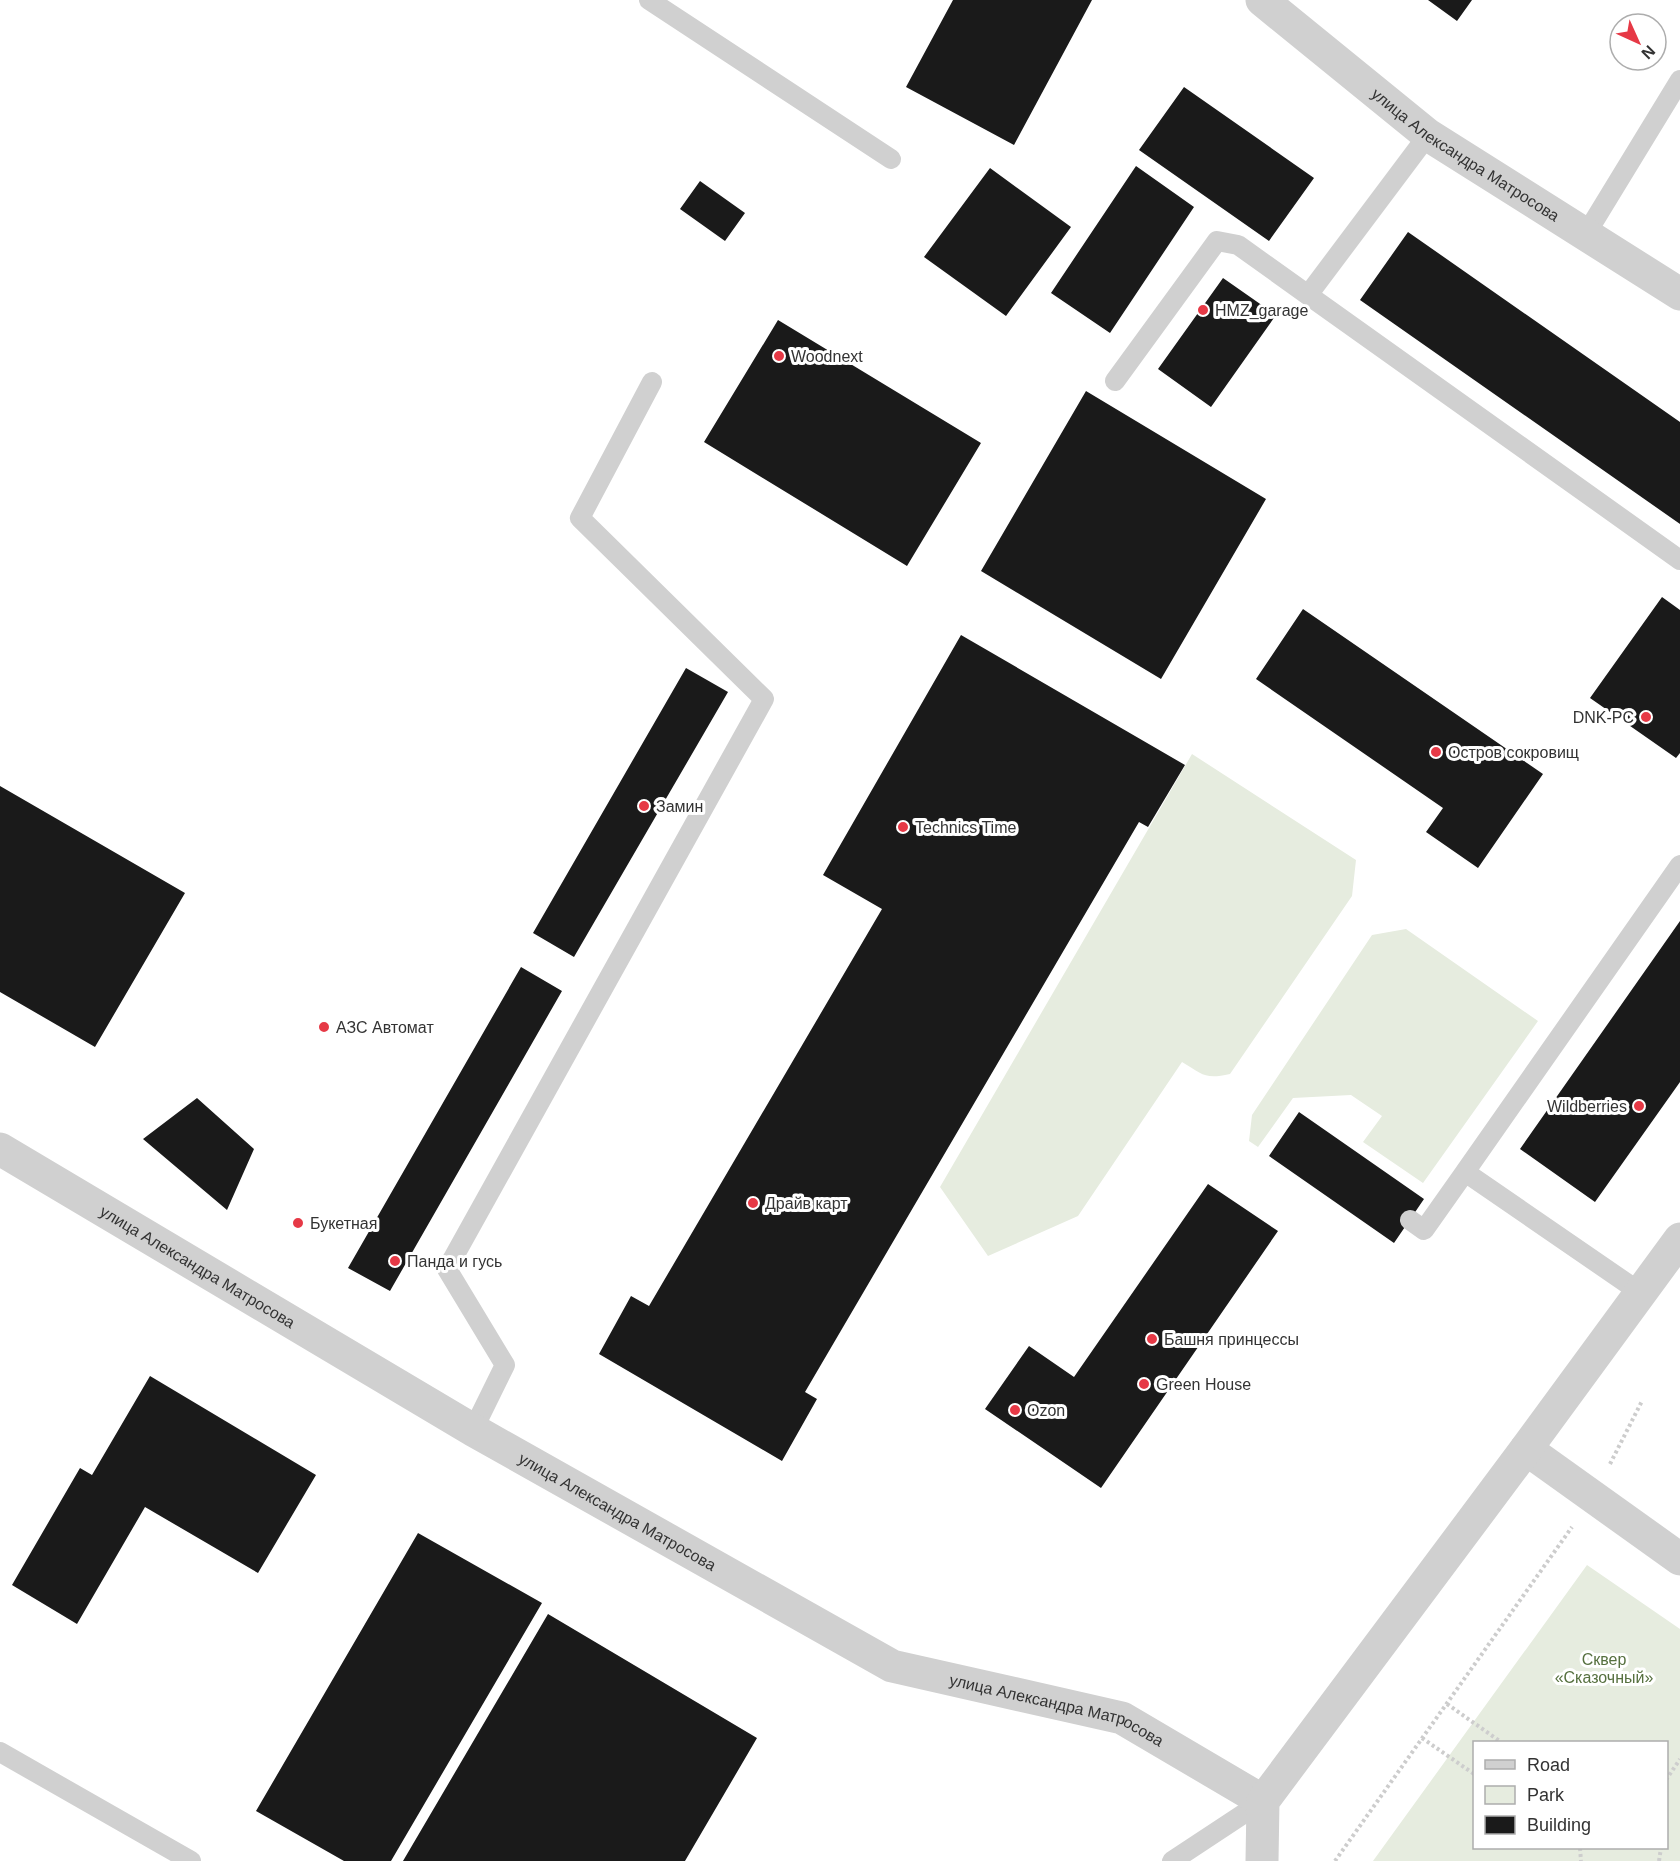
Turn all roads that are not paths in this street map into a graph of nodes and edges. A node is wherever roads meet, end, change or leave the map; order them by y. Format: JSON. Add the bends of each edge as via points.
{"nodes":[{"id":1,"x":649,"y":0,"type":"edge"},
{"id":2,"x":1262,"y":0,"type":"edge"},
{"id":3,"x":1680,"y":80,"type":"edge"},
{"id":4,"x":1428,"y":135,"type":"junction"},
{"id":5,"x":891,"y":159,"type":"dead end"},
{"id":6,"x":1586,"y":234,"type":"junction"},
{"id":7,"x":1680,"y":294,"type":"edge"},
{"id":8,"x":1308,"y":295,"type":"junction"},
{"id":9,"x":1115,"y":381,"type":"dead end"},
{"id":10,"x":652,"y":382,"type":"dead end"},
{"id":11,"x":1680,"y":560,"type":"edge"},
{"id":12,"x":1680,"y":865,"type":"edge"},
{"id":13,"x":0,"y":1149,"type":"edge"},
{"id":14,"x":1465,"y":1172,"type":"junction"},
{"id":15,"x":1410,"y":1220,"type":"dead end"},
{"id":16,"x":1680,"y":1239,"type":"edge"},
{"id":17,"x":1641,"y":1293,"type":"junction"},
{"id":18,"x":473,"y":1430,"type":"junction"},
{"id":19,"x":1526,"y":1449,"type":"junction"},
{"id":20,"x":1680,"y":1559,"type":"edge"},
{"id":21,"x":0,"y":1752,"type":"edge"},
{"id":22,"x":1263,"y":1801,"type":"junction"},
{"id":23,"x":191,"y":1861,"type":"edge"},
{"id":24,"x":1172,"y":1861,"type":"edge"},
{"id":25,"x":1262,"y":1861,"type":"edge"}],
"edges":[{"from":1,"to":5,"type":"lane"},
{"from":2,"to":4,"type":"street","name":"улица Александра Матросова"},
{"from":3,"to":6,"type":"lane"},
{"from":4,"to":6,"type":"street","name":"улица Александра Матросова"},
{"from":4,"to":8,"type":"lane"},
{"from":6,"to":7,"type":"street","name":"улица Александра Матросова"},
{"from":8,"to":9,"type":"lane","via":[[1238,245],[1217,241]]},
{"from":8,"to":11,"type":"lane"},
{"from":10,"to":18,"type":"lane","via":[[580,518],[764,699],[447,1269],[506,1365]]},
{"from":12,"to":14,"type":"lane"},
{"from":13,"to":18,"type":"street","name":"улица Александра Матросова"},
{"from":14,"to":15,"type":"lane","via":[[1424,1230]]},
{"from":14,"to":17,"type":"lane"},
{"from":16,"to":17,"type":"street"},
{"from":17,"to":19,"type":"street"},
{"from":18,"to":22,"type":"street","name":"улица Александра Матросова","via":[[892,1666],[1122,1718]]},
{"from":19,"to":20,"type":"street"},
{"from":19,"to":22,"type":"street"},
{"from":21,"to":23,"type":"lane"},
{"from":22,"to":24,"type":"lane"},
{"from":22,"to":25,"type":"street"}]}
